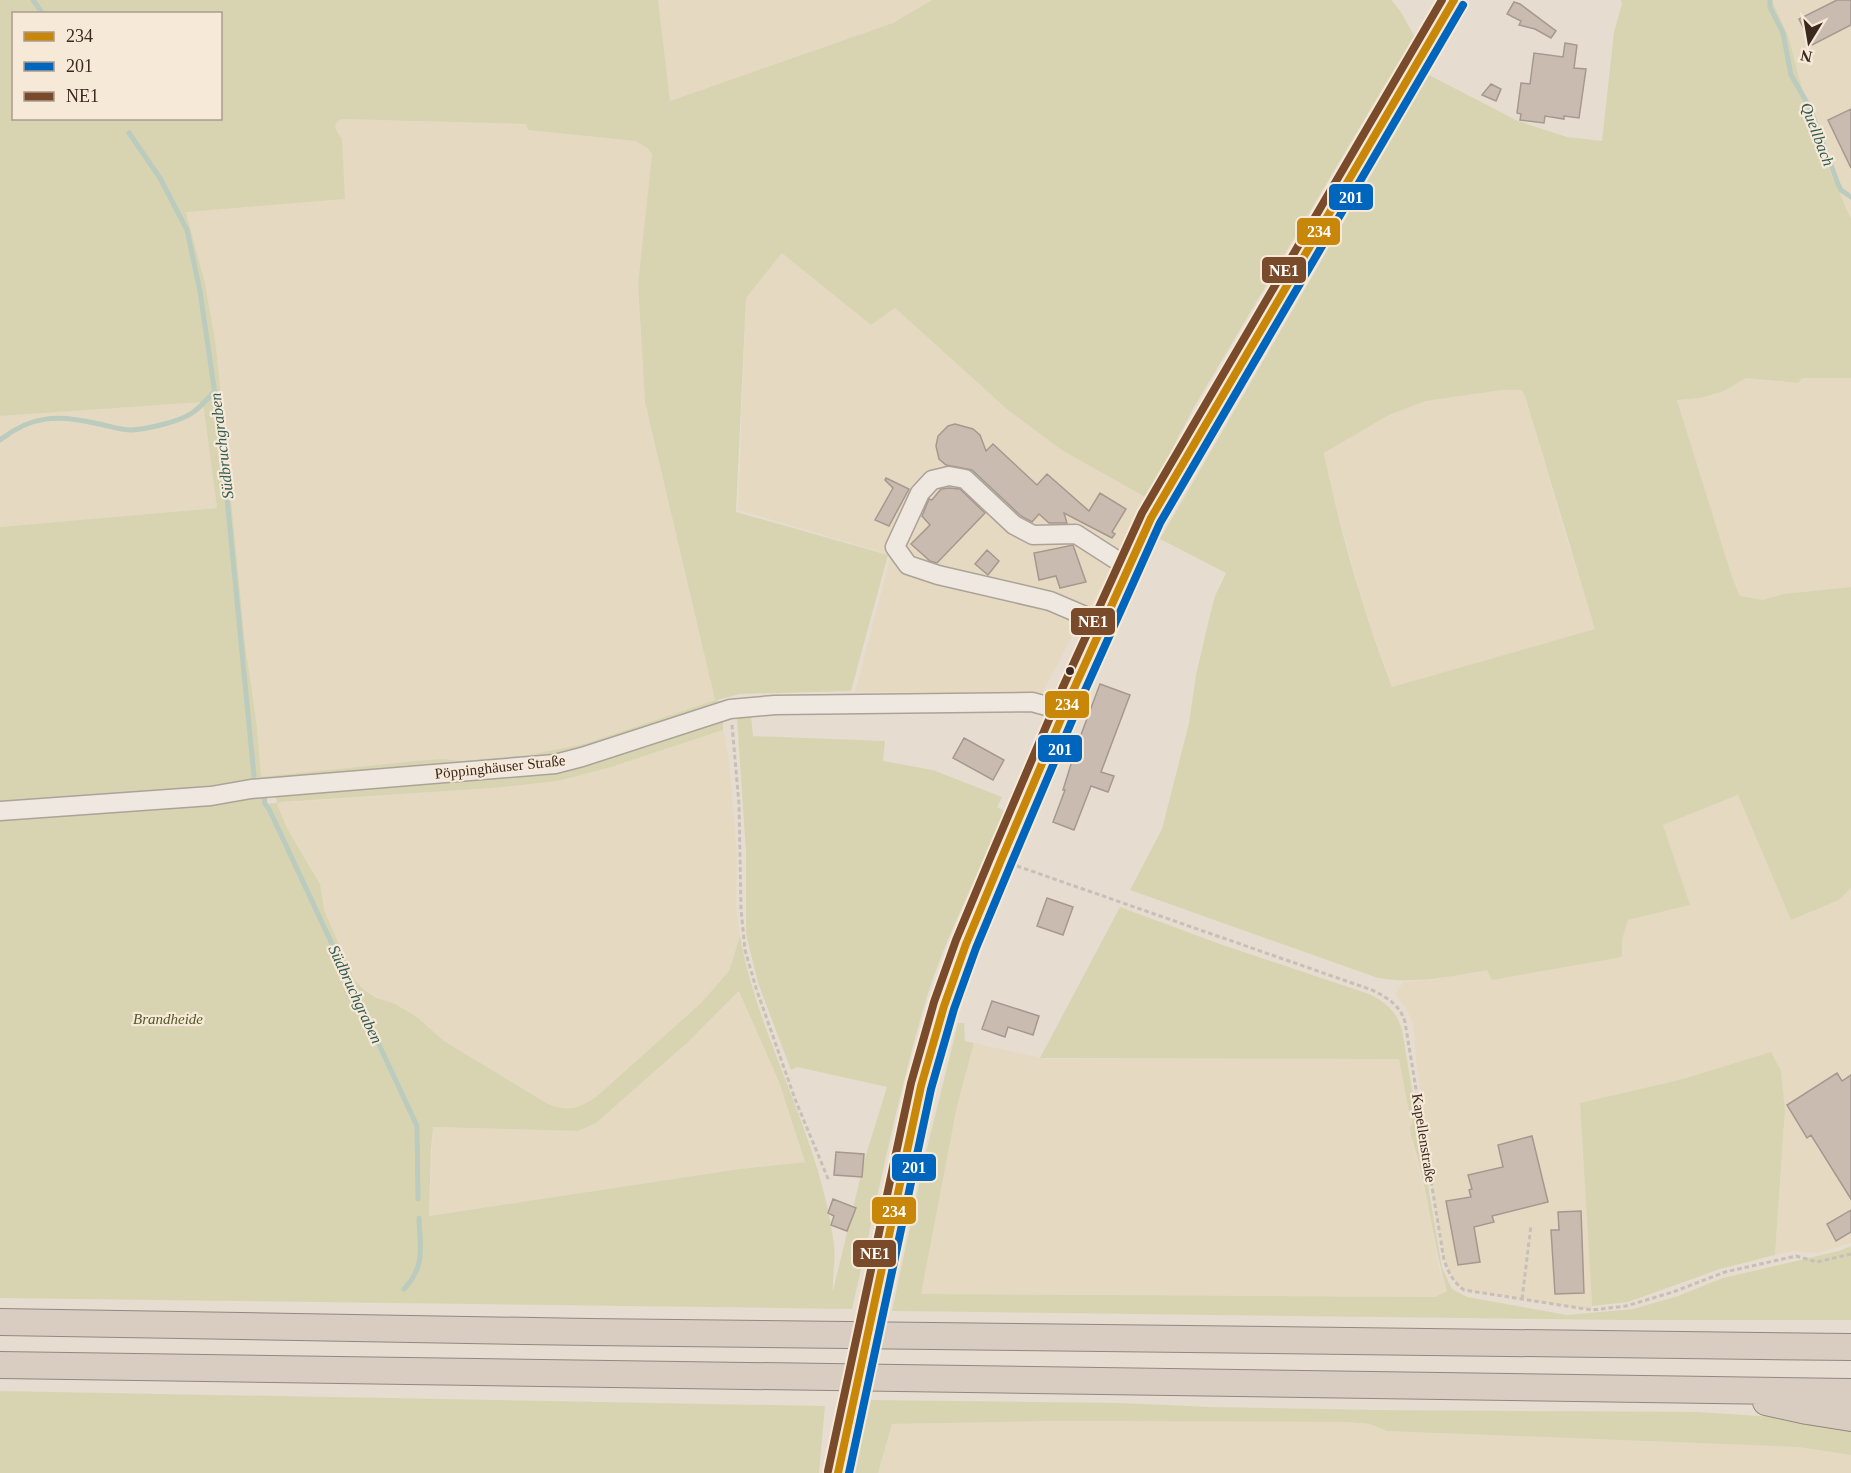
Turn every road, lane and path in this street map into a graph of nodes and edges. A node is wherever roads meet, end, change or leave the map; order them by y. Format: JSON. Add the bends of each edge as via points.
{"nodes":[{"id":1,"x":1454,"y":0,"type":"edge"},
{"id":2,"x":1129,"y":568,"type":"junction"},
{"id":3,"x":1104,"y":624,"type":"junction"},
{"id":4,"x":730,"y":709,"type":"junction"},
{"id":5,"x":1065,"y":711,"type":"junction"},
{"id":6,"x":0,"y":811,"type":"edge"},
{"id":7,"x":1001,"y":860,"type":"junction"},
{"id":8,"x":829,"y":1181,"type":"dead end"},
{"id":9,"x":1531,"y":1225,"type":"dead end"},
{"id":10,"x":1851,"y":1254,"type":"edge"},
{"id":11,"x":1522,"y":1299,"type":"junction"},
{"id":12,"x":0,"y":1322,"type":"edge"},
{"id":13,"x":1851,"y":1347,"type":"edge"},
{"id":14,"x":0,"y":1365,"type":"edge"},
{"id":15,"x":1719,"y":1391,"type":"junction"},
{"id":16,"x":1851,"y":1392,"type":"edge"},
{"id":17,"x":1851,"y":1418,"type":"edge"},
{"id":18,"x":838,"y":1473,"type":"edge"}],
"edges":[{"from":1,"to":2,"type":"street","via":[[1151,518]]},
{"from":2,"to":3,"type":"street"},
{"from":2,"to":3,"type":"street","via":[[1076,534],[1033,535],[1014,525],[965,479],[949,476],[932,480],[920,493],[896,547],[908,565],[1050,601]]},
{"from":3,"to":5,"type":"street"},
{"from":4,"to":5,"type":"street","name":"Pöppinghäuser Straße","via":[[1032,702]]},
{"from":4,"to":6,"type":"street","name":"Pöppinghäuser Straße","via":[[555,764]]},
{"from":4,"to":8,"type":"path","via":[[746,950],[795,1099]]},
{"from":5,"to":7,"type":"street"},
{"from":7,"to":11,"type":"path","name":"Kapellenstraße","via":[[1389,999],[1402,1012],[1405,1022],[1444,1260],[1450,1274],[1457,1285],[1470,1292]]},
{"from":7,"to":18,"type":"street","bridge":true,"via":[[944,1006],[921,1086]]},
{"from":9,"to":11,"type":"path"},
{"from":10,"to":11,"type":"path","name":"Kapellenstraße","via":[[1817,1262],[1796,1256],[1745,1267],[1626,1306],[1592,1310]]},
{"from":12,"to":13,"type":"highway"},
{"from":14,"to":15,"type":"highway"},
{"from":15,"to":16,"type":"highway"},
{"from":15,"to":17,"type":"highway"}]}
